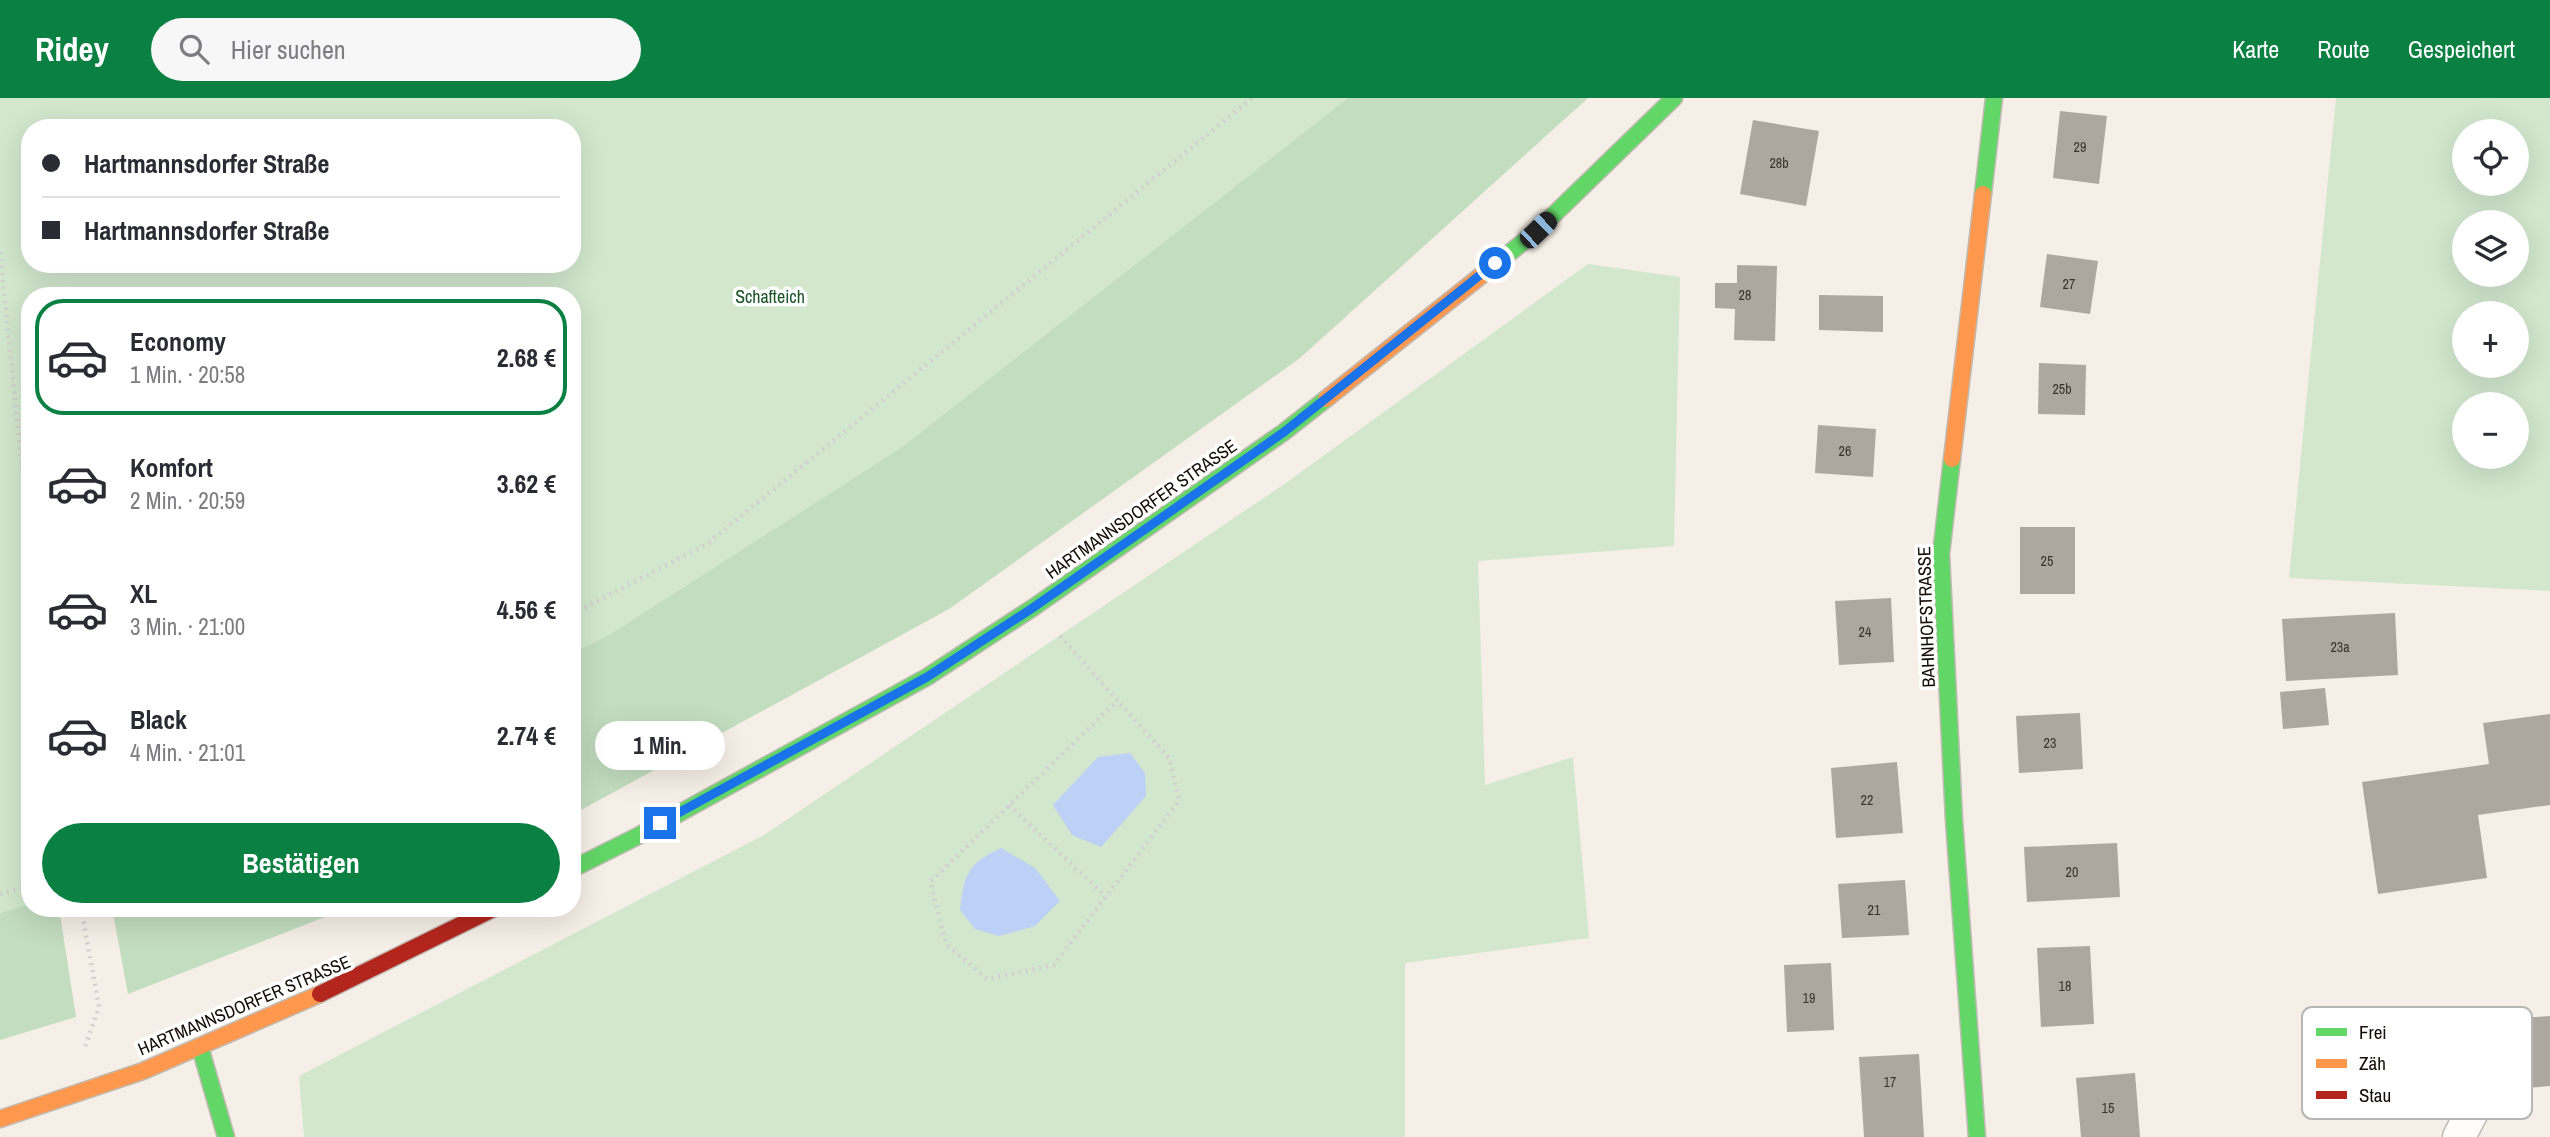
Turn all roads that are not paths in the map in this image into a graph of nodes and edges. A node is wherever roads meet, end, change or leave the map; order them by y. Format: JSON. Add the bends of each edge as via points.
{"nodes":[{"id":1,"x":1674,"y":98,"type":"edge"},
{"id":2,"x":1994,"y":98,"type":"edge"},
{"id":3,"x":581,"y":864,"type":"edge"},
{"id":4,"x":477,"y":917,"type":"edge"},
{"id":5,"x":200,"y":1047,"type":"junction"},
{"id":6,"x":0,"y":1119,"type":"edge"},
{"id":7,"x":2468,"y":1119,"type":"edge"},
{"id":8,"x":226,"y":1137,"type":"edge"},
{"id":9,"x":1977,"y":1137,"type":"edge"},
{"id":10,"x":2459,"y":1137,"type":"edge"}],
"edges":[{"from":1,"to":3,"type":"main road","name":"HARTMANNSDORFER STRASSE","via":[[1538,230],[1284,432],[927,677]]},
{"from":2,"to":9,"type":"main road","name":"BAHNHOFSTRASSE","via":[[1941,554]]},
{"from":4,"to":5,"type":"main road","name":"HARTMANNSDORFER STRASSE","via":[[363,975]]},
{"from":5,"to":6,"type":"main road","name":"HARTMANNSDORFER STRASSE","via":[[92,1090]]},
{"from":5,"to":8,"type":"main road"},
{"from":7,"to":10,"type":"street"}]}
